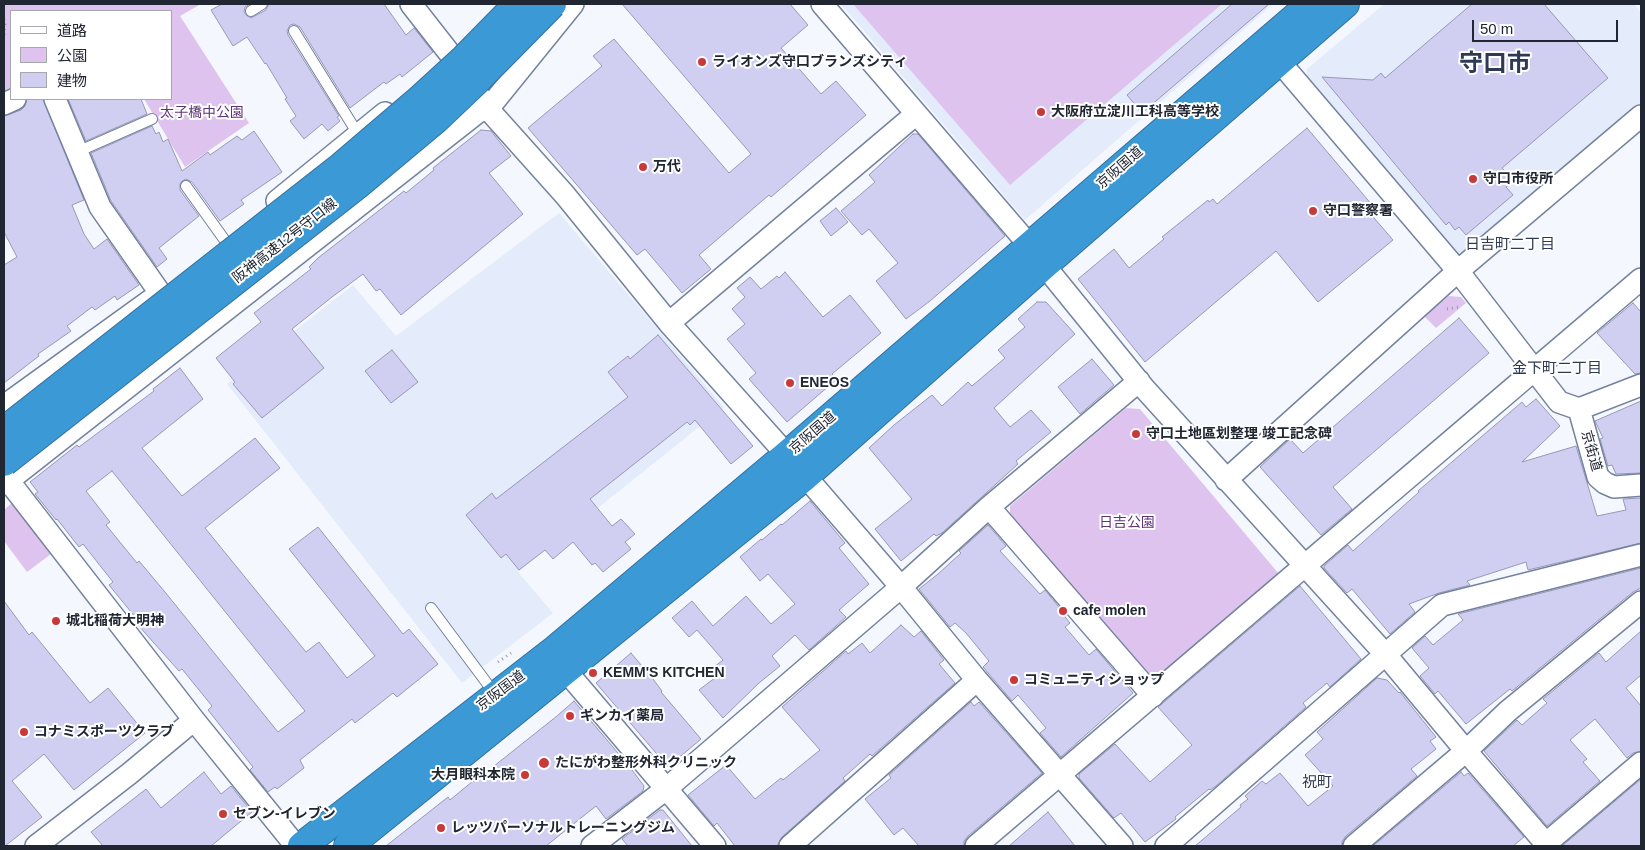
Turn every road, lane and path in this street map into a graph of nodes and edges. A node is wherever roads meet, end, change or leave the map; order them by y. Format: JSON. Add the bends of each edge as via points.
{"nodes":[{"id":1,"x":262,"y":4,"type":"edge"},
{"id":2,"x":411,"y":4,"type":"edge"},
{"id":3,"x":505,"y":4,"type":"edge"},
{"id":4,"x":518,"y":4,"type":"edge"},
{"id":5,"x":552,"y":4,"type":"edge"},
{"id":6,"x":573,"y":4,"type":"edge"},
{"id":7,"x":822,"y":4,"type":"edge"},
{"id":8,"x":1311,"y":4,"type":"edge"},
{"id":9,"x":1346,"y":4,"type":"edge"},
{"id":10,"x":251,"y":11,"type":"dead end"},
{"id":11,"x":4,"y":19,"type":"edge"},
{"id":12,"x":294,"y":31,"type":"dead end"},
{"id":13,"x":4,"y":37,"type":"edge"},
{"id":14,"x":454,"y":58,"type":"junction"},
{"id":15,"x":1279,"y":60,"type":"junction"},
{"id":16,"x":55,"y":100,"type":"edge"},
{"id":17,"x":488,"y":109,"type":"junction"},
{"id":18,"x":916,"y":114,"type":"junction"},
{"id":19,"x":1641,"y":116,"type":"edge"},
{"id":20,"x":152,"y":119,"type":"dead end"},
{"id":21,"x":358,"y":134,"type":"junction"},
{"id":22,"x":77,"y":152,"type":"junction"},
{"id":23,"x":186,"y":186,"type":"dead end"},
{"id":24,"x":226,"y":242,"type":"junction"},
{"id":25,"x":1037,"y":256,"type":"junction"},
{"id":26,"x":1458,"y":272,"type":"junction"},
{"id":27,"x":1641,"y":279,"type":"edge"},
{"id":28,"x":160,"y":293,"type":"junction"},
{"id":29,"x":669,"y":323,"type":"junction"},
{"id":30,"x":1535,"y":372,"type":"junction"},
{"id":31,"x":1139,"y":381,"type":"junction"},
{"id":32,"x":1641,"y":385,"type":"edge"},
{"id":33,"x":4,"y":406,"type":"edge"},
{"id":34,"x":1579,"y":409,"type":"junction"},
{"id":35,"x":1142,"y":430,"type":"dead end"},
{"id":36,"x":4,"y":431,"type":"edge"},
{"id":37,"x":1138,"y":433,"type":"dead end"},
{"id":38,"x":787,"y":455,"type":"junction"},
{"id":39,"x":5,"y":475,"type":"edge"},
{"id":40,"x":804,"y":477,"type":"junction"},
{"id":41,"x":1226,"y":480,"type":"junction"},
{"id":42,"x":1641,"y":485,"type":"edge"},
{"id":43,"x":989,"y":507,"type":"junction"},
{"id":44,"x":1641,"y":555,"type":"edge"},
{"id":45,"x":1304,"y":566,"type":"junction"},
{"id":46,"x":901,"y":587,"type":"junction"},
{"id":47,"x":1641,"y":602,"type":"edge"},
{"id":48,"x":431,"y":608,"type":"dead end"},
{"id":49,"x":1386,"y":655,"type":"junction"},
{"id":50,"x":558,"y":662,"type":"junction"},
{"id":51,"x":978,"y":680,"type":"junction"},
{"id":52,"x":496,"y":695,"type":"junction"},
{"id":53,"x":1153,"y":696,"type":"junction"},
{"id":54,"x":194,"y":720,"type":"junction"},
{"id":55,"x":1466,"y":751,"type":"junction"},
{"id":56,"x":1641,"y":763,"type":"edge"},
{"id":57,"x":1060,"y":776,"type":"junction"},
{"id":58,"x":666,"y":789,"type":"junction"},
{"id":59,"x":1546,"y":845,"type":"edge"},
{"id":60,"x":36,"y":846,"type":"edge"},
{"id":61,"x":296,"y":846,"type":"edge"},
{"id":62,"x":302,"y":846,"type":"edge"},
{"id":63,"x":348,"y":846,"type":"edge"},
{"id":64,"x":592,"y":846,"type":"edge"},
{"id":65,"x":715,"y":846,"type":"edge"},
{"id":66,"x":790,"y":846,"type":"edge"},
{"id":67,"x":976,"y":846,"type":"edge"},
{"id":68,"x":1122,"y":846,"type":"edge"},
{"id":69,"x":1166,"y":846,"type":"edge"},
{"id":70,"x":1354,"y":846,"type":"edge"}],
"edges":[{"from":1,"to":10,"type":"lane"},
{"from":2,"to":14,"type":"street"},
{"from":3,"to":14,"type":"street"},
{"from":4,"to":36,"type":"highway","name":"阪神高速12号守口線","bridge":true,"via":[[418,102],[342,166]]},
{"from":5,"to":39,"type":"highway","name":"阪神高速12号守口線","bridge":true,"via":[[436,119]]},
{"from":6,"to":17,"type":"street"},
{"from":7,"to":18,"type":"street"},
{"from":8,"to":25,"type":"highway","name":"京阪国道"},
{"from":9,"to":15,"type":"highway","name":"京阪国道"},
{"from":11,"to":13,"type":"path"},
{"from":12,"to":21,"type":"lane"},
{"from":14,"to":17,"type":"street"},
{"from":14,"to":21,"type":"street"},
{"from":15,"to":25,"type":"highway","name":"京阪国道"},
{"from":15,"to":26,"type":"street"},
{"from":16,"to":22,"type":"street"},
{"from":17,"to":29,"type":"street","via":[[565,196]]},
{"from":17,"to":39,"type":"street","via":[[478,112]]},
{"from":18,"to":25,"type":"street"},
{"from":18,"to":29,"type":"street"},
{"from":19,"to":26,"type":"street"},
{"from":20,"to":22,"type":"lane"},
{"from":21,"to":24,"type":"street"},
{"from":22,"to":28,"type":"street","via":[[100,208]]},
{"from":23,"to":24,"type":"lane"},
{"from":24,"to":28,"type":"street"},
{"from":25,"to":31,"type":"street"},
{"from":25,"to":38,"type":"highway","name":"京阪国道"},
{"from":25,"to":40,"type":"highway","name":"京阪国道"},
{"from":26,"to":30,"type":"street"},
{"from":26,"to":41,"type":"street"},
{"from":27,"to":30,"type":"street"},
{"from":28,"to":33,"type":"street"},
{"from":29,"to":38,"type":"street"},
{"from":30,"to":34,"type":"street","via":[[1559,402]]},
{"from":30,"to":45,"type":"street"},
{"from":31,"to":41,"type":"street"},
{"from":31,"to":43,"type":"street"},
{"from":32,"to":34,"type":"street"},
{"from":34,"to":42,"type":"street","name":"京街道","via":[[1598,478],[1614,487]]},
{"from":35,"to":37,"type":"path"},
{"from":38,"to":40,"type":"street"},
{"from":38,"to":50,"type":"highway","name":"京阪国道"},
{"from":39,"to":54,"type":"street"},
{"from":40,"to":46,"type":"street"},
{"from":40,"to":50,"type":"highway","name":"京阪国道"},
{"from":41,"to":45,"type":"street"},
{"from":43,"to":46,"type":"street"},
{"from":43,"to":53,"type":"street"},
{"from":44,"to":49,"type":"street","via":[[1442,605]]},
{"from":45,"to":49,"type":"street"},
{"from":45,"to":53,"type":"street"},
{"from":46,"to":51,"type":"street"},
{"from":46,"to":58,"type":"street"},
{"from":47,"to":55,"type":"street","via":[[1508,711]]},
{"from":48,"to":52,"type":"lane"},
{"from":49,"to":55,"type":"street"},
{"from":49,"to":69,"type":"street"},
{"from":50,"to":52,"type":"highway","name":"京阪国道"},
{"from":50,"to":58,"type":"street"},
{"from":50,"to":63,"type":"highway","name":"京阪国道"},
{"from":51,"to":57,"type":"street"},
{"from":51,"to":66,"type":"street"},
{"from":52,"to":62,"type":"highway","name":"京阪国道"},
{"from":53,"to":57,"type":"street"},
{"from":54,"to":60,"type":"street"},
{"from":54,"to":61,"type":"street"},
{"from":55,"to":59,"type":"street"},
{"from":55,"to":70,"type":"street"},
{"from":56,"to":59,"type":"street"},
{"from":57,"to":67,"type":"street"},
{"from":57,"to":68,"type":"street"},
{"from":58,"to":64,"type":"street"},
{"from":58,"to":65,"type":"street"}]}
